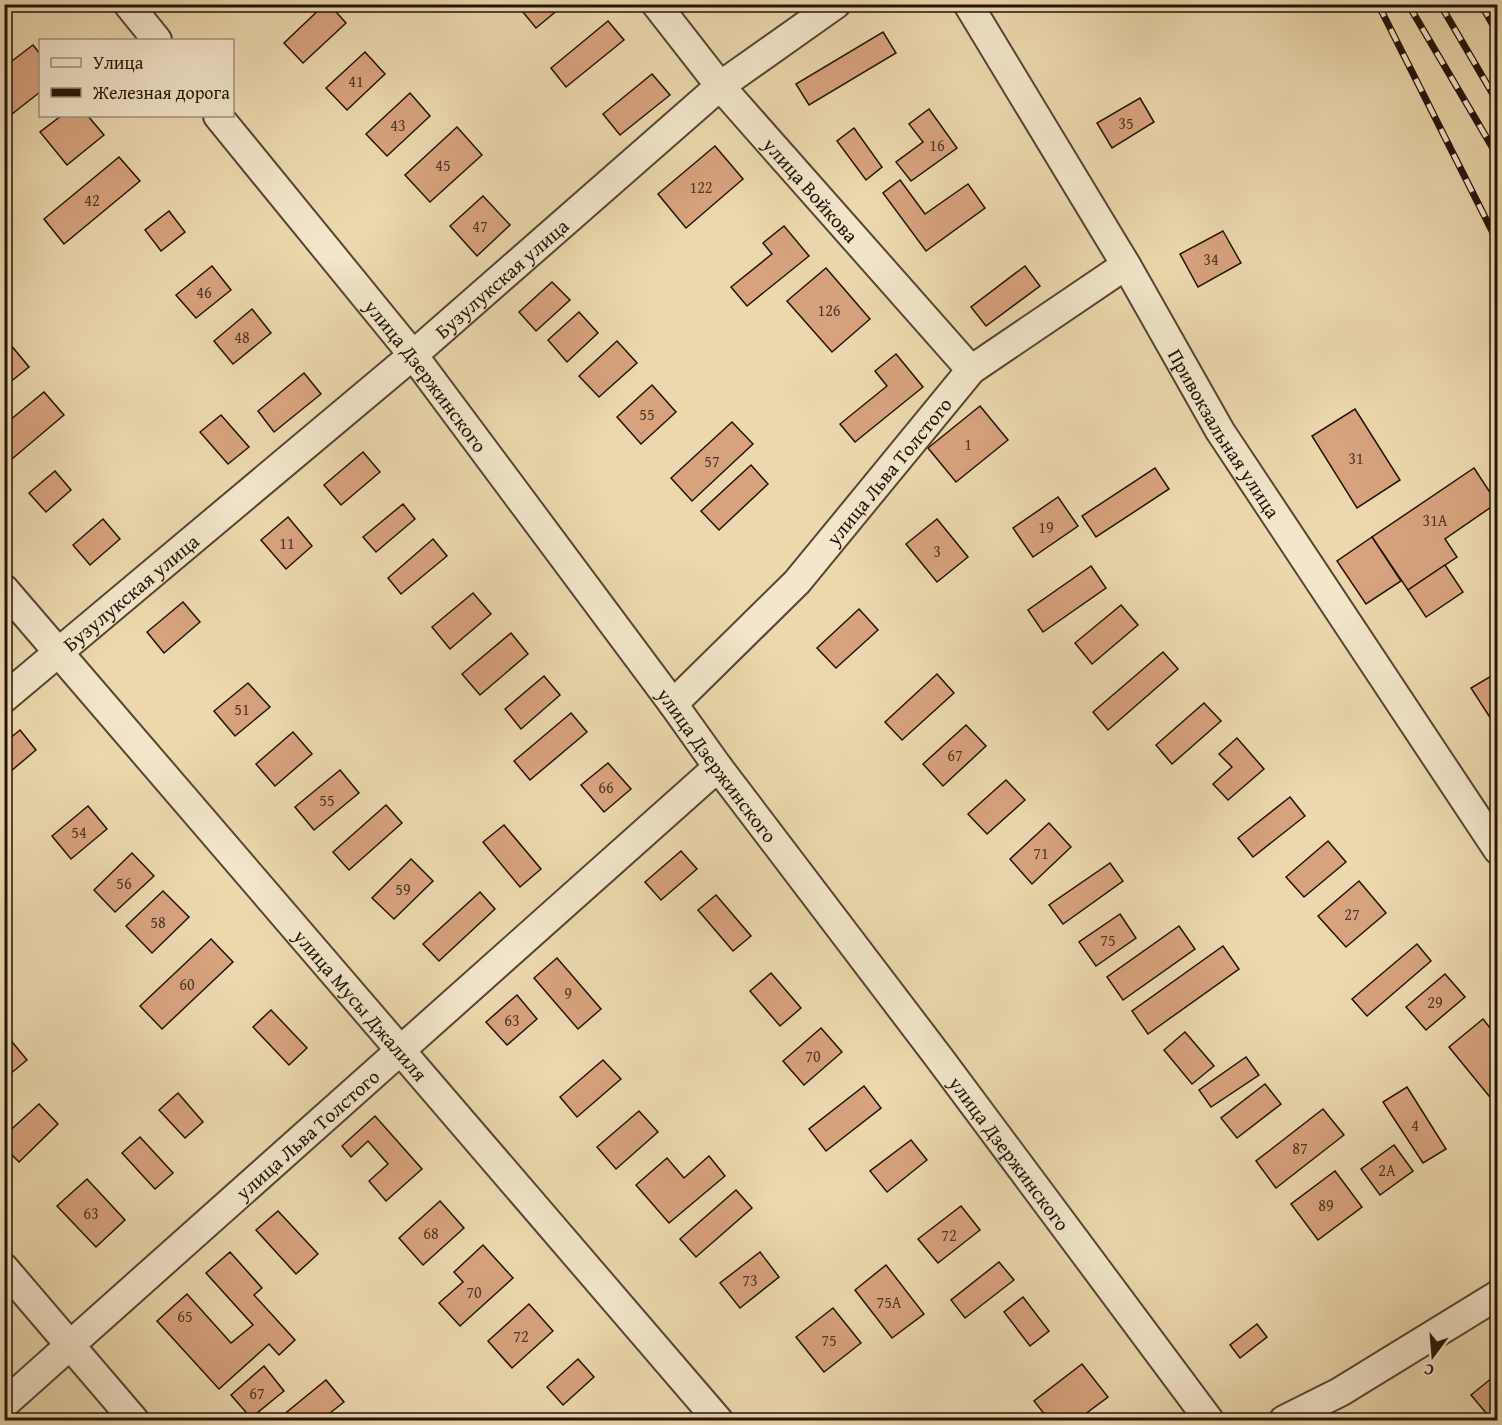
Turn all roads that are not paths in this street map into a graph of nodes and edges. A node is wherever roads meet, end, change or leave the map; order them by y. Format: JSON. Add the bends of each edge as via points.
{"nodes":[{"id":1,"x":128,"y":4,"type":"edge"},
{"id":2,"x":656,"y":4,"type":"edge"},
{"id":3,"x":836,"y":4,"type":"edge"},
{"id":4,"x":968,"y":4,"type":"edge"},
{"id":5,"x":156,"y":39,"type":"edge"},
{"id":6,"x":720,"y":86,"type":"junction"},
{"id":7,"x":219,"y":117,"type":"edge"},
{"id":8,"x":1126,"y":265,"type":"junction"},
{"id":9,"x":413,"y":355,"type":"junction"},
{"id":10,"x":971,"y":370,"type":"junction"},
{"id":11,"x":4,"y":588,"type":"edge"},
{"id":12,"x":59,"y":653,"type":"junction"},
{"id":13,"x":4,"y":698,"type":"edge"},
{"id":14,"x":673,"y":704,"type":"junction"},
{"id":15,"x":718,"y":767,"type":"junction"},
{"id":16,"x":1497,"y":850,"type":"edge"},
{"id":17,"x":400,"y":1051,"type":"junction"},
{"id":18,"x":4,"y":1268,"type":"edge"},
{"id":19,"x":1497,"y":1295,"type":"edge"},
{"id":20,"x":70,"y":1346,"type":"junction"},
{"id":21,"x":4,"y":1404,"type":"edge"},
{"id":22,"x":134,"y":1420,"type":"edge"},
{"id":23,"x":718,"y":1420,"type":"edge"},
{"id":24,"x":1209,"y":1420,"type":"edge"},
{"id":25,"x":1284,"y":1420,"type":"edge"}],
"edges":[{"from":1,"to":5,"type":"street"},
{"from":2,"to":6,"type":"street","name":"улица Войкова"},
{"from":3,"to":6,"type":"street","name":"Бузулукская улица"},
{"from":4,"to":8,"type":"street","name":"Привокзальная улица"},
{"from":6,"to":9,"type":"street","name":"Бузулукская улица"},
{"from":6,"to":10,"type":"street","name":"улица Войкова"},
{"from":7,"to":9,"type":"street","name":"улица Дзержинского"},
{"from":8,"to":10,"type":"street","name":"улица Льва Толстого"},
{"from":8,"to":16,"type":"street","name":"Привокзальная улица","via":[[1220,431]]},
{"from":9,"to":12,"type":"street","name":"Бузулукская улица"},
{"from":9,"to":14,"type":"street","name":"улица Дзержинского"},
{"from":10,"to":14,"type":"street","name":"улица Льва Толстого","via":[[797,582]]},
{"from":11,"to":12,"type":"street","name":"улица Мусы Джалиля"},
{"from":12,"to":13,"type":"street","name":"Бузулукская улица"},
{"from":12,"to":17,"type":"street","name":"улица Мусы Джалиля"},
{"from":14,"to":15,"type":"street","name":"улица Дзержинского"},
{"from":15,"to":17,"type":"street","name":"улица Льва Толстого"},
{"from":15,"to":24,"type":"street","name":"улица Дзержинского"},
{"from":17,"to":20,"type":"street","name":"улица Льва Толстого"},
{"from":17,"to":23,"type":"street","name":"улица Мусы Джалиля"},
{"from":18,"to":20,"type":"street"},
{"from":19,"to":25,"type":"street","via":[[1340,1392]]},
{"from":20,"to":21,"type":"street","name":"улица Льва Толстого"},
{"from":20,"to":22,"type":"street"}]}
